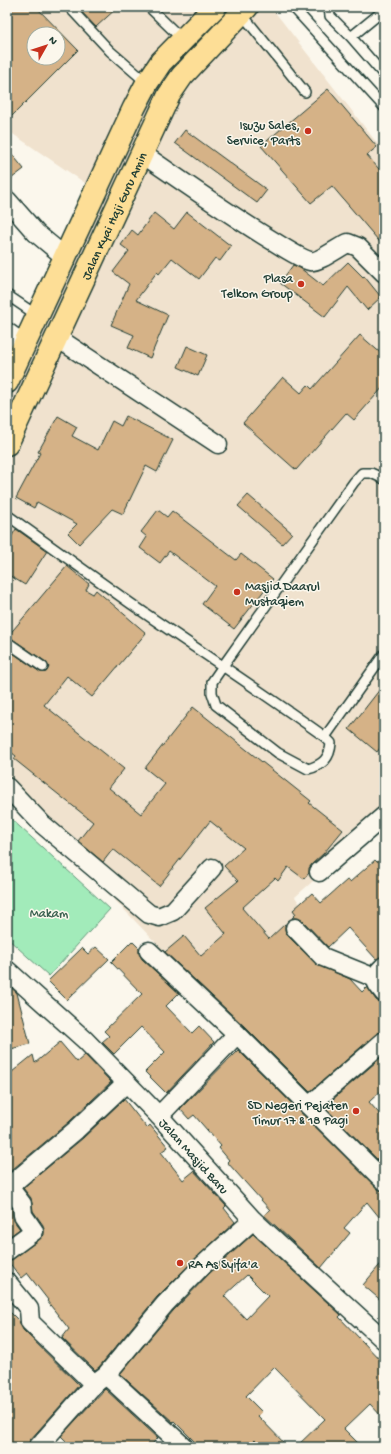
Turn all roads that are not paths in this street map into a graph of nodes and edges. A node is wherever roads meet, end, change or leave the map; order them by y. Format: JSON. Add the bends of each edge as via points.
{"nodes":[{"id":1,"x":69,"y":7,"type":"edge"},
{"id":2,"x":150,"y":7,"type":"edge"},
{"id":3,"x":215,"y":7,"type":"edge"},
{"id":4,"x":293,"y":7,"type":"edge"},
{"id":5,"x":329,"y":7,"type":"edge"},
{"id":6,"x":244,"y":10,"type":"edge"},
{"id":7,"x":384,"y":10,"type":"edge"},
{"id":8,"x":178,"y":36,"type":"junction"},
{"id":9,"x":351,"y":37,"type":"junction"},
{"id":10,"x":384,"y":75,"type":"edge"},
{"id":11,"x":140,"y":77,"type":"junction"},
{"id":12,"x":305,"y":92,"type":"dead end"},
{"id":13,"x":384,"y":106,"type":"edge"},
{"id":14,"x":141,"y":153,"type":"junction"},
{"id":15,"x":7,"y":200,"type":"edge"},
{"id":16,"x":61,"y":255,"type":"junction"},
{"id":17,"x":384,"y":273,"type":"edge"},
{"id":18,"x":7,"y":295,"type":"edge"},
{"id":19,"x":35,"y":314,"type":"junction"},
{"id":20,"x":56,"y":337,"type":"junction"},
{"id":21,"x":15,"y":338,"type":"edge"},
{"id":22,"x":7,"y":382,"type":"edge"},
{"id":23,"x":7,"y":444,"type":"edge"},
{"id":24,"x":218,"y":444,"type":"dead end"},
{"id":25,"x":384,"y":479,"type":"edge"},
{"id":26,"x":7,"y":515,"type":"edge"},
{"id":27,"x":7,"y":642,"type":"edge"},
{"id":28,"x":384,"y":654,"type":"edge"},
{"id":29,"x":223,"y":666,"type":"junction"},
{"id":30,"x":43,"y":667,"type":"dead end"},
{"id":31,"x":325,"y":737,"type":"junction"},
{"id":32,"x":7,"y":787,"type":"edge"},
{"id":33,"x":384,"y":816,"type":"edge"},
{"id":34,"x":212,"y":868,"type":"dead end"},
{"id":35,"x":319,"y":872,"type":"dead end"},
{"id":36,"x":295,"y":928,"type":"dead end"},
{"id":37,"x":149,"y":951,"type":"dead end"},
{"id":38,"x":7,"y":970,"type":"edge"},
{"id":39,"x":379,"y":972,"type":"edge"},
{"id":40,"x":384,"y":993,"type":"edge"},
{"id":41,"x":237,"y":1034,"type":"junction"},
{"id":42,"x":384,"y":1041,"type":"edge"},
{"id":43,"x":126,"y":1083,"type":"junction"},
{"id":44,"x":309,"y":1106,"type":"junction"},
{"id":45,"x":159,"y":1116,"type":"junction"},
{"id":46,"x":384,"y":1181,"type":"edge"},
{"id":47,"x":253,"y":1220,"type":"junction"},
{"id":48,"x":7,"y":1251,"type":"edge"},
{"id":49,"x":7,"y":1282,"type":"edge"},
{"id":50,"x":382,"y":1334,"type":"edge"},
{"id":51,"x":100,"y":1380,"type":"junction"},
{"id":52,"x":38,"y":1447,"type":"edge"},
{"id":53,"x":184,"y":1447,"type":"edge"}],
"edges":[{"from":1,"to":11,"type":"lane","via":[[110,51]]},
{"from":2,"to":8,"type":"lane"},
{"from":3,"to":8,"type":"main road","name":"Jalan Kyai Haji Guru Amin"},
{"from":4,"to":13,"type":"lane"},
{"from":5,"to":9,"type":"lane","via":[[330,16]]},
{"from":6,"to":12,"type":"lane"},
{"from":6,"to":14,"type":"main road","name":"Jalan Kyai Haji Guru Amin","via":[[176,84]]},
{"from":7,"to":9,"type":"lane"},
{"from":8,"to":11,"type":"main road","name":"Jalan Kyai Haji Guru Amin","via":[[161,62]]},
{"from":9,"to":10,"type":"lane"},
{"from":11,"to":16,"type":"main road","name":"Jalan Kyai Haji Guru Amin"},
{"from":14,"to":17,"type":"street","via":[[289,251],[311,261],[321,260],[332,250],[348,242],[358,247]]},
{"from":14,"to":20,"type":"main road","name":"Jalan Kyai Haji Guru Amin"},
{"from":15,"to":16,"type":"street","via":[[36,233]]},
{"from":16,"to":19,"type":"main road","name":"Jalan Kyai Haji Guru Amin"},
{"from":18,"to":19,"type":"lane"},
{"from":19,"to":21,"type":"main road","name":"Jalan Kyai Haji Guru Amin"},
{"from":20,"to":23,"type":"main road","name":"Jalan Kyai Haji Guru Amin"},
{"from":20,"to":24,"type":"street"},
{"from":21,"to":22,"type":"main road","name":"Jalan Kyai Haji Guru Amin"},
{"from":25,"to":29,"type":"lane","via":[[371,473],[362,473],[354,482]]},
{"from":26,"to":29,"type":"lane"},
{"from":27,"to":30,"type":"lane"},
{"from":28,"to":31,"type":"lane"},
{"from":29,"to":31,"type":"lane"},
{"from":29,"to":31,"type":"lane","via":[[212,682],[216,705],[278,753],[308,770],[319,766],[331,752],[331,742]]},
{"from":32,"to":34,"type":"street","via":[[42,824],[149,914],[159,917],[173,911]]},
{"from":33,"to":35,"type":"street"},
{"from":36,"to":39,"type":"street","via":[[323,957]]},
{"from":37,"to":41,"type":"street"},
{"from":38,"to":43,"type":"street","name":"Jalan Masjid Baru","via":[[85,1040]]},
{"from":39,"to":40,"type":"street","via":[[376,982]]},
{"from":41,"to":44,"type":"street"},
{"from":41,"to":45,"type":"street"},
{"from":42,"to":44,"type":"street"},
{"from":43,"to":45,"type":"street","name":"Jalan Masjid Baru"},
{"from":43,"to":48,"type":"street","via":[[76,1130],[13,1183],[12,1191],[22,1204],[23,1215],[34,1230]]},
{"from":44,"to":46,"type":"street"},
{"from":45,"to":47,"type":"street","name":"Jalan Masjid Baru"},
{"from":47,"to":50,"type":"street","name":"Jalan Masjid Baru"},
{"from":47,"to":51,"type":"street","via":[[165,1304]]},
{"from":49,"to":51,"type":"street","via":[[29,1309],[30,1322]]},
{"from":51,"to":52,"type":"street"},
{"from":51,"to":53,"type":"street"}]}
